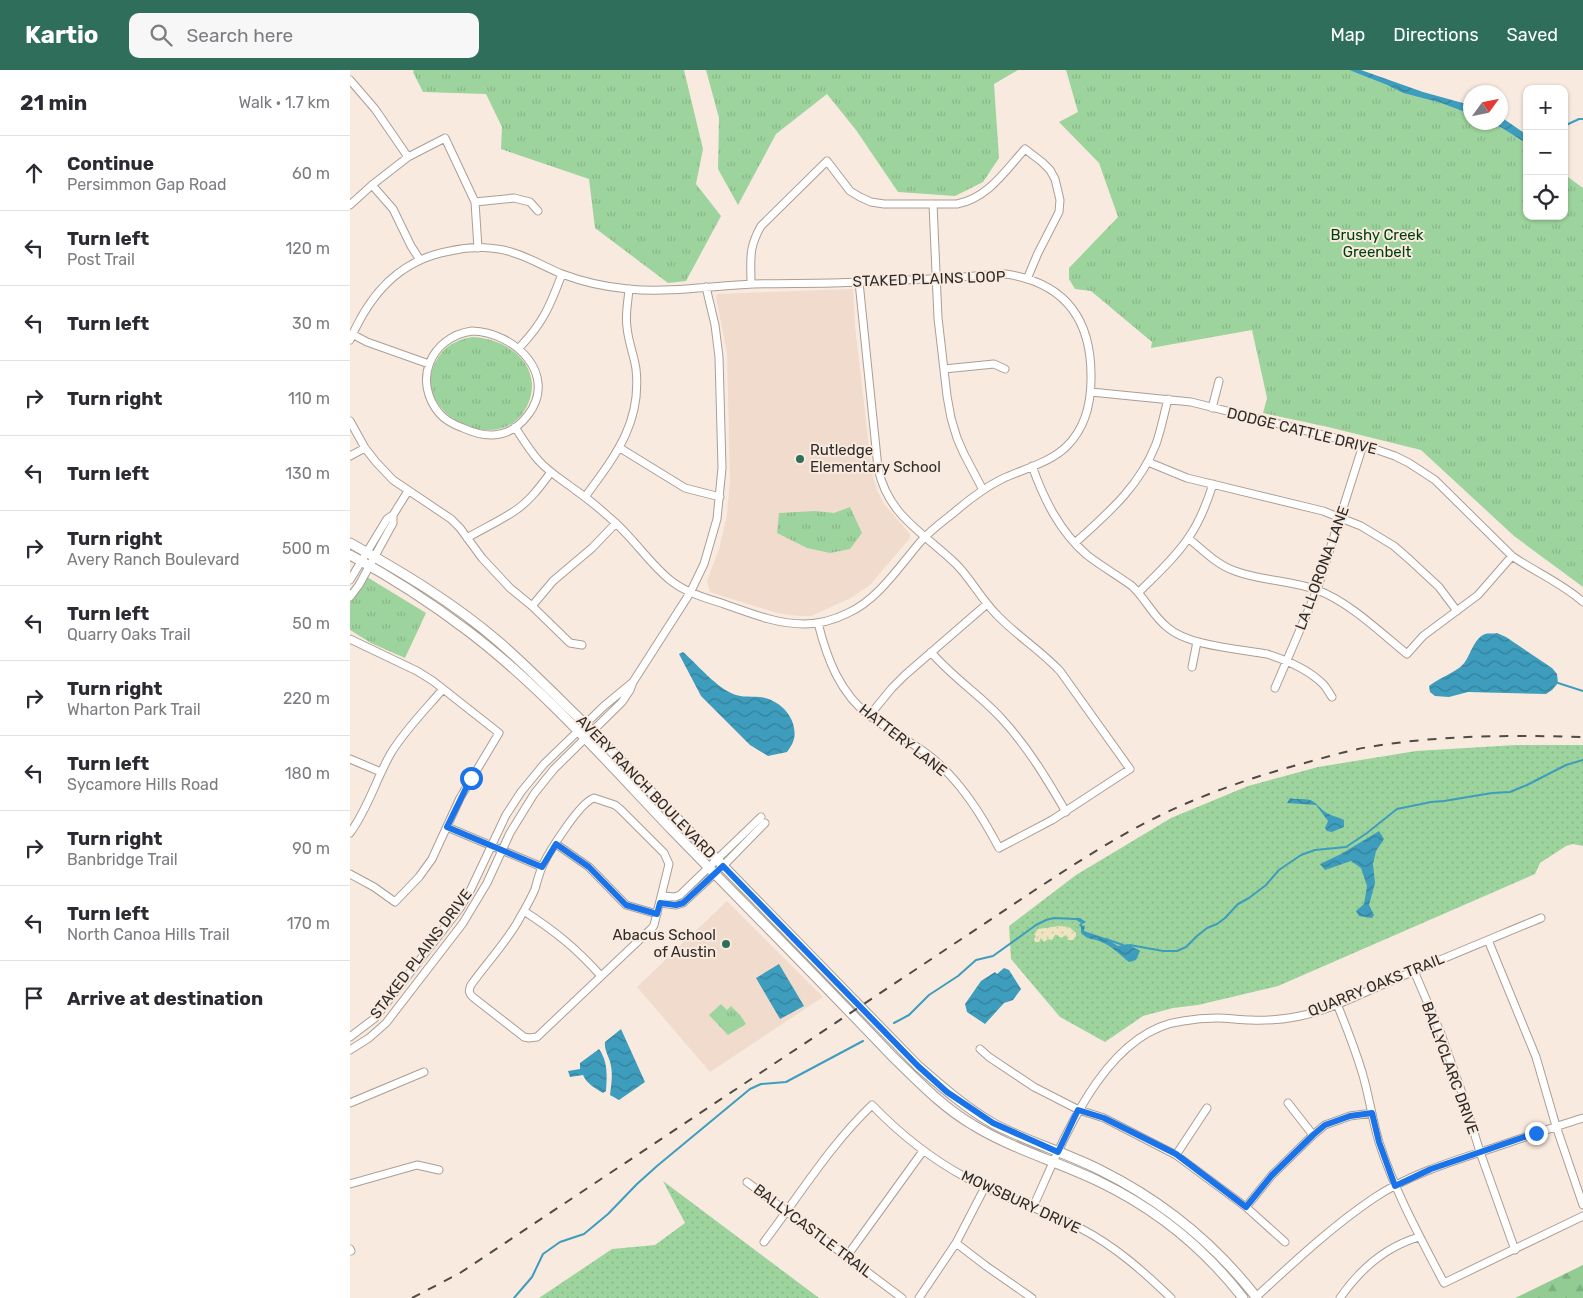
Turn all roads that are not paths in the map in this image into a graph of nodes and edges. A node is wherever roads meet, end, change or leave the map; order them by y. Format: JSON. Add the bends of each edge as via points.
{"nodes":[{"id":1,"x":350,"y":80,"type":"edge"},
{"id":2,"x":408,"y":157,"type":"junction"},
{"id":3,"x":372,"y":185,"type":"junction"},
{"id":4,"x":475,"y":202,"type":"junction"},
{"id":5,"x":933,"y":204,"type":"junction"},
{"id":6,"x":350,"y":206,"type":"edge"},
{"id":7,"x":538,"y":211,"type":"dead end"},
{"id":8,"x":478,"y":248,"type":"junction"},
{"id":9,"x":420,"y":260,"type":"junction"},
{"id":10,"x":562,"y":274,"type":"junction"},
{"id":11,"x":936,"y":278,"type":"junction"},
{"id":12,"x":1027,"y":279,"type":"junction"},
{"id":13,"x":859,"y":282,"type":"junction"},
{"id":14,"x":751,"y":284,"type":"junction"},
{"id":15,"x":706,"y":287,"type":"junction"},
{"id":16,"x":629,"y":289,"type":"junction"},
{"id":17,"x":351,"y":337,"type":"edge"},
{"id":18,"x":519,"y":348,"type":"junction"},
{"id":19,"x":429,"y":364,"type":"junction"},
{"id":20,"x":944,"y":369,"type":"junction"},
{"id":21,"x":1005,"y":370,"type":"dead end"},
{"id":22,"x":1219,"y":381,"type":"dead end"},
{"id":23,"x":1091,"y":392,"type":"junction"},
{"id":24,"x":1168,"y":399,"type":"junction"},
{"id":25,"x":1212,"y":408,"type":"junction"},
{"id":26,"x":350,"y":422,"type":"edge"},
{"id":27,"x":515,"y":427,"type":"junction"},
{"id":28,"x":1364,"y":445,"type":"junction"},
{"id":29,"x":365,"y":448,"type":"junction"},
{"id":30,"x":620,"y":448,"type":"junction"},
{"id":31,"x":350,"y":456,"type":"edge"},
{"id":32,"x":1148,"y":462,"type":"junction"},
{"id":33,"x":1032,"y":466,"type":"junction"},
{"id":34,"x":551,"y":472,"type":"junction"},
{"id":35,"x":1213,"y":484,"type":"junction"},
{"id":36,"x":983,"y":490,"type":"junction"},
{"id":37,"x":408,"y":491,"type":"junction"},
{"id":38,"x":585,"y":497,"type":"junction"},
{"id":39,"x":720,"y":498,"type":"junction"},
{"id":40,"x":1340,"y":517,"type":"junction"},
{"id":41,"x":616,"y":523,"type":"junction"},
{"id":42,"x":468,"y":538,"type":"junction"},
{"id":43,"x":925,"y":538,"type":"junction"},
{"id":44,"x":1188,"y":538,"type":"junction"},
{"id":45,"x":350,"y":543,"type":"edge"},
{"id":46,"x":1076,"y":543,"type":"junction"},
{"id":47,"x":350,"y":555,"type":"edge"},
{"id":48,"x":1512,"y":556,"type":"junction"},
{"id":49,"x":368,"y":559,"type":"junction"},
{"id":50,"x":350,"y":580,"type":"edge"},
{"id":51,"x":1317,"y":590,"type":"junction"},
{"id":52,"x":1139,"y":592,"type":"junction"},
{"id":53,"x":690,"y":593,"type":"junction"},
{"id":54,"x":350,"y":597,"type":"edge"},
{"id":55,"x":1583,"y":602,"type":"edge"},
{"id":56,"x":987,"y":604,"type":"junction"},
{"id":57,"x":532,"y":606,"type":"junction"},
{"id":58,"x":1457,"y":611,"type":"junction"},
{"id":59,"x":818,"y":623,"type":"junction"},
{"id":60,"x":350,"y":639,"type":"edge"},
{"id":61,"x":1197,"y":642,"type":"junction"},
{"id":62,"x":582,"y":646,"type":"dead end"},
{"id":63,"x":931,"y":652,"type":"junction"},
{"id":64,"x":1287,"y":661,"type":"junction"},
{"id":65,"x":1192,"y":667,"type":"dead end"},
{"id":66,"x":633,"y":681,"type":"junction"},
{"id":67,"x":1275,"y":688,"type":"dead end"},
{"id":68,"x":443,"y":689,"type":"junction"},
{"id":69,"x":1332,"y":698,"type":"dead end"},
{"id":70,"x":869,"y":716,"type":"junction"},
{"id":71,"x":585,"y":724,"type":"junction"},
{"id":72,"x":592,"y":732,"type":"junction"},
{"id":73,"x":581,"y":735,"type":"junction"},
{"id":74,"x":350,"y":759,"type":"edge"},
{"id":75,"x":381,"y":772,"type":"junction"},
{"id":76,"x":1066,"y":812,"type":"junction"},
{"id":77,"x":763,"y":820,"type":"dead end"},
{"id":78,"x":447,"y":827,"type":"junction"},
{"id":79,"x":350,"y":833,"type":"edge"},
{"id":80,"x":556,"y":844,"type":"junction"},
{"id":81,"x":492,"y":846,"type":"junction"},
{"id":82,"x":502,"y":850,"type":"junction"},
{"id":83,"x":720,"y":862,"type":"junction"},
{"id":84,"x":542,"y":867,"type":"junction"},
{"id":85,"x":711,"y":870,"type":"junction"},
{"id":86,"x":350,"y":874,"type":"edge"},
{"id":87,"x":661,"y":899,"type":"junction"},
{"id":88,"x":524,"y":911,"type":"junction"},
{"id":89,"x":657,"y":914,"type":"junction"},
{"id":90,"x":1541,"y":918,"type":"dead end"},
{"id":91,"x":1488,"y":940,"type":"junction"},
{"id":92,"x":1414,"y":971,"type":"junction"},
{"id":93,"x":601,"y":976,"type":"junction"},
{"id":94,"x":1337,"y":1004,"type":"junction"},
{"id":95,"x":350,"y":1037,"type":"edge"},
{"id":96,"x":980,"y":1049,"type":"dead end"},
{"id":97,"x":350,"y":1050,"type":"edge"},
{"id":98,"x":424,"y":1072,"type":"dead end"},
{"id":99,"x":350,"y":1103,"type":"edge"},
{"id":100,"x":1288,"y":1104,"type":"dead end"},
{"id":101,"x":1207,"y":1108,"type":"dead end"},
{"id":102,"x":1078,"y":1110,"type":"junction"},
{"id":103,"x":1372,"y":1113,"type":"junction"},
{"id":104,"x":1583,"y":1118,"type":"edge"},
{"id":105,"x":1556,"y":1126,"type":"junction"},
{"id":106,"x":1313,"y":1135,"type":"junction"},
{"id":107,"x":923,"y":1151,"type":"junction"},
{"id":108,"x":1058,"y":1152,"type":"junction"},
{"id":109,"x":1480,"y":1152,"type":"junction"},
{"id":110,"x":1176,"y":1154,"type":"junction"},
{"id":111,"x":1054,"y":1162,"type":"junction"},
{"id":112,"x":439,"y":1170,"type":"dead end"},
{"id":113,"x":747,"y":1182,"type":"dead end"},
{"id":114,"x":350,"y":1184,"type":"edge"},
{"id":115,"x":1395,"y":1186,"type":"junction"},
{"id":116,"x":985,"y":1187,"type":"junction"},
{"id":117,"x":1583,"y":1205,"type":"edge"},
{"id":118,"x":1033,"y":1207,"type":"junction"},
{"id":119,"x":1246,"y":1207,"type":"junction"},
{"id":120,"x":787,"y":1211,"type":"junction"},
{"id":121,"x":1583,"y":1216,"type":"edge"},
{"id":122,"x":1419,"y":1237,"type":"junction"},
{"id":123,"x":764,"y":1242,"type":"dead end"},
{"id":124,"x":1285,"y":1242,"type":"dead end"},
{"id":125,"x":956,"y":1243,"type":"junction"},
{"id":126,"x":1515,"y":1250,"type":"junction"},
{"id":127,"x":847,"y":1256,"type":"junction"},
{"id":128,"x":902,"y":1298,"type":"edge"},
{"id":129,"x":918,"y":1298,"type":"edge"},
{"id":130,"x":1032,"y":1298,"type":"edge"},
{"id":131,"x":1171,"y":1298,"type":"edge"},
{"id":132,"x":1243,"y":1298,"type":"edge"},
{"id":133,"x":1256,"y":1298,"type":"edge"},
{"id":134,"x":1340,"y":1298,"type":"edge"}],
"edges":[{"from":1,"to":2,"type":"street"},
{"from":2,"to":3,"type":"street"},
{"from":2,"to":4,"type":"street","via":[[445,138]]},
{"from":3,"to":6,"type":"street"},
{"from":3,"to":9,"type":"street","via":[[393,210]]},
{"from":4,"to":7,"type":"street","via":[[503,198],[521,200],[530,202]]},
{"from":4,"to":8,"type":"street"},
{"from":5,"to":11,"type":"street"},
{"from":5,"to":12,"type":"street","via":[[957,204],[975,198],[990,188],[1025,150],[1042,162],[1055,180],[1059,212]]},
{"from":5,"to":14,"type":"street","via":[[884,204],[860,198],[827,161],[761,226],[751,248]]},
{"from":8,"to":9,"type":"street","name":"STAKED PLAINS LOOP","via":[[449,251]]},
{"from":8,"to":10,"type":"street","name":"STAKED PLAINS LOOP","via":[[517,254]]},
{"from":9,"to":17,"type":"street","name":"STAKED PLAINS LOOP","via":[[382,287],[363,312]]},
{"from":10,"to":16,"type":"street","name":"STAKED PLAINS LOOP"},
{"from":10,"to":18,"type":"street","via":[[546,314]]},
{"from":11,"to":12,"type":"street","name":"STAKED PLAINS LOOP","via":[[1006,274]]},
{"from":11,"to":13,"type":"street","name":"STAKED PLAINS LOOP"},
{"from":11,"to":20,"type":"street"},
{"from":12,"to":23,"type":"street","name":"STAKED PLAINS LOOP","via":[[1053,291],[1079,319],[1091,358]]},
{"from":13,"to":14,"type":"street","name":"STAKED PLAINS LOOP"},
{"from":13,"to":43,"type":"street","via":[[881,483],[894,506]]},
{"from":14,"to":15,"type":"street","name":"STAKED PLAINS LOOP"},
{"from":15,"to":16,"type":"street","name":"STAKED PLAINS LOOP"},
{"from":15,"to":39,"type":"street","name":"STAKED PLAINS DRIVE","via":[[717,334],[720,367]]},
{"from":16,"to":30,"type":"street","via":[[626,314],[636,368],[636,394]]},
{"from":17,"to":19,"type":"street"},
{"from":18,"to":19,"type":"street","via":[[489,333],[464,332],[447,341]]},
{"from":18,"to":27,"type":"street","via":[[535,371],[537,392],[529,414]]},
{"from":19,"to":27,"type":"street","via":[[426,380],[430,398],[441,416],[485,435],[501,434]]},
{"from":20,"to":21,"type":"street","via":[[994,364]]},
{"from":20,"to":36,"type":"street","via":[[957,438]]},
{"from":22,"to":25,"type":"street"},
{"from":23,"to":24,"type":"street","name":"DODGE CATTLE DRIVE"},
{"from":23,"to":33,"type":"street","name":"STAKED PLAINS LOOP","via":[[1084,419],[1073,438],[1057,453]]},
{"from":24,"to":25,"type":"street","name":"DODGE CATTLE DRIVE"},
{"from":24,"to":32,"type":"street"},
{"from":25,"to":28,"type":"street","name":"DODGE CATTLE DRIVE"},
{"from":26,"to":29,"type":"street"},
{"from":27,"to":34,"type":"street","name":"STAKED PLAINS LOOP","via":[[538,460]]},
{"from":28,"to":40,"type":"street","name":"LA LLORONA LANE"},
{"from":28,"to":48,"type":"street","name":"DODGE CATTLE DRIVE","via":[[1395,456],[1435,480]]},
{"from":29,"to":31,"type":"street"},
{"from":29,"to":37,"type":"street","via":[[384,471]]},
{"from":30,"to":38,"type":"street"},
{"from":30,"to":39,"type":"street","via":[[685,488]]},
{"from":32,"to":35,"type":"street","via":[[1187,478]]},
{"from":32,"to":46,"type":"street","via":[[1123,497]]},
{"from":33,"to":36,"type":"street","name":"STAKED PLAINS LOOP"},
{"from":33,"to":46,"type":"street","via":[[1048,505]]},
{"from":34,"to":38,"type":"street","name":"STAKED PLAINS LOOP"},
{"from":34,"to":42,"type":"street","via":[[522,506]]},
{"from":35,"to":40,"type":"street"},
{"from":35,"to":44,"type":"street","via":[[1204,510]]},
{"from":36,"to":43,"type":"street","name":"STAKED PLAINS LOOP"},
{"from":37,"to":42,"type":"street","via":[[451,519]]},
{"from":37,"to":49,"type":"street","via":[[393,515],[393,524]]},
{"from":38,"to":41,"type":"street","name":"STAKED PLAINS LOOP"},
{"from":39,"to":53,"type":"street","name":"STAKED PLAINS DRIVE","via":[[709,548]]},
{"from":40,"to":51,"type":"street","name":"LA LLORONA LANE"},
{"from":40,"to":58,"type":"street","via":[[1394,546],[1439,587]]},
{"from":41,"to":53,"type":"street","name":"STAKED PLAINS LOOP","via":[[665,576]]},
{"from":41,"to":57,"type":"street"},
{"from":42,"to":57,"type":"street","via":[[495,573]]},
{"from":43,"to":56,"type":"street","via":[[966,574]]},
{"from":43,"to":59,"type":"street","name":"STAKED PLAINS LOOP","via":[[866,602],[849,613]]},
{"from":44,"to":51,"type":"street","via":[[1234,571]]},
{"from":44,"to":52,"type":"street"},
{"from":45,"to":49,"type":"main road","name":"AVERY RANCH BOULEVARD"},
{"from":46,"to":52,"type":"street","via":[[1086,554]]},
{"from":47,"to":49,"type":"main road","name":"AVERY RANCH BOULEVARD"},
{"from":48,"to":55,"type":"street","name":"DODGE CATTLE DRIVE","via":[[1563,585]]},
{"from":48,"to":58,"type":"street","via":[[1478,595]]},
{"from":49,"to":50,"type":"street"},
{"from":49,"to":54,"type":"street","via":[[359,585]]},
{"from":49,"to":71,"type":"main road","name":"AVERY RANCH BOULEVARD","via":[[415,580],[470,619],[531,671]]},
{"from":49,"to":73,"type":"main road","name":"AVERY RANCH BOULEVARD","via":[[469,631],[517,672]]},
{"from":51,"to":58,"type":"street","via":[[1340,601],[1407,654],[1422,636]]},
{"from":51,"to":64,"type":"street","name":"LA LLORONA LANE"},
{"from":52,"to":61,"type":"street","via":[[1167,628],[1178,636]]},
{"from":53,"to":59,"type":"street","name":"STAKED PLAINS LOOP","via":[[778,622]]},
{"from":53,"to":66,"type":"street","name":"STAKED PLAINS DRIVE"},
{"from":56,"to":63,"type":"street"},
{"from":56,"to":76,"type":"street","name":"HATTERY LANE","via":[[1060,671],[1130,769]]},
{"from":57,"to":62,"type":"street","via":[[570,643]]},
{"from":59,"to":70,"type":"street","name":"HATTERY LANE","via":[[834,673],[851,698]]},
{"from":60,"to":68,"type":"street","via":[[417,672]]},
{"from":61,"to":64,"type":"street","via":[[1267,654]]},
{"from":61,"to":65,"type":"street"},
{"from":63,"to":70,"type":"street","via":[[892,688]]},
{"from":63,"to":76,"type":"street","via":[[1002,719],[1043,773]]},
{"from":64,"to":67,"type":"street","name":"LA LLORONA LANE"},
{"from":64,"to":69,"type":"street","via":[[1318,679]]},
{"from":66,"to":71,"type":"street","name":"STAKED PLAINS DRIVE"},
{"from":66,"to":72,"type":"street","name":"STAKED PLAINS DRIVE","via":[[622,702]]},
{"from":68,"to":75,"type":"street","via":[[402,737]]},
{"from":68,"to":78,"type":"street","via":[[499,732],[460,798]]},
{"from":70,"to":76,"type":"street","name":"HATTERY LANE","via":[[918,747],[946,771],[971,800],[999,848]]},
{"from":71,"to":72,"type":"main road","name":"AVERY RANCH BOULEVARD"},
{"from":71,"to":73,"type":"street","name":"STAKED PLAINS DRIVE"},
{"from":72,"to":73,"type":"street","name":"STAKED PLAINS DRIVE"},
{"from":72,"to":83,"type":"main road","name":"AVERY RANCH BOULEVARD"},
{"from":73,"to":81,"type":"street","name":"STAKED PLAINS DRIVE","via":[[544,764],[521,792]]},
{"from":73,"to":82,"type":"street","name":"STAKED PLAINS DRIVE","via":[[534,794]]},
{"from":73,"to":85,"type":"main road","name":"AVERY RANCH BOULEVARD"},
{"from":74,"to":75,"type":"street"},
{"from":75,"to":79,"type":"street"},
{"from":77,"to":83,"type":"street"},
{"from":78,"to":81,"type":"street"},
{"from":78,"to":86,"type":"street","via":[[427,867],[395,902]]},
{"from":80,"to":84,"type":"street"},
{"from":80,"to":87,"type":"street","via":[[590,800],[598,799],[615,806],[667,858],[669,870]]},
{"from":80,"to":89,"type":"street","via":[[589,867],[626,905]]},
{"from":81,"to":82,"type":"street"},
{"from":81,"to":95,"type":"street","name":"STAKED PLAINS DRIVE","via":[[460,908],[375,1018]]},
{"from":82,"to":84,"type":"street"},
{"from":82,"to":97,"type":"street","name":"STAKED PLAINS DRIVE","via":[[474,908],[458,931],[386,1023]]},
{"from":83,"to":85,"type":"street"},
{"from":83,"to":108,"type":"main road","name":"AVERY RANCH BOULEVARD","via":[[947,1092],[993,1123]]},
{"from":84,"to":88,"type":"street"},
{"from":85,"to":87,"type":"street","via":[[680,895]]},
{"from":85,"to":111,"type":"main road","name":"AVERY RANCH BOULEVARD","via":[[934,1096],[972,1125]]},
{"from":87,"to":89,"type":"street"},
{"from":88,"to":93,"type":"street","via":[[562,937]]},
{"from":88,"to":93,"type":"street","via":[[506,941],[471,984],[469,992],[474,998],[524,1037],[533,1038]]},
{"from":89,"to":93,"type":"street","via":[[652,928]]},
{"from":90,"to":91,"type":"street","name":"QUARRY OAKS TRAIL"},
{"from":91,"to":92,"type":"street","name":"QUARRY OAKS TRAIL"},
{"from":91,"to":105,"type":"street","via":[[1536,1057]]},
{"from":92,"to":94,"type":"street","name":"QUARRY OAKS TRAIL"},
{"from":92,"to":109,"type":"street","name":"BALLYCLARC DRIVE","via":[[1441,1034]]},
{"from":94,"to":102,"type":"street","name":"QUARRY OAKS TRAIL","via":[[1299,1016],[1252,1020],[1218,1018],[1160,1026],[1119,1056]]},
{"from":94,"to":103,"type":"street","via":[[1362,1073]]},
{"from":96,"to":102,"type":"street","via":[[1034,1087]]},
{"from":98,"to":99,"type":"street"},
{"from":100,"to":106,"type":"street"},
{"from":101,"to":110,"type":"street"},
{"from":102,"to":108,"type":"street","name":"QUARRY OAKS TRAIL"},
{"from":102,"to":110,"type":"street","via":[[1104,1118]]},
{"from":103,"to":106,"type":"street","via":[[1333,1122]]},
{"from":103,"to":115,"type":"street"},
{"from":104,"to":105,"type":"street"},
{"from":105,"to":109,"type":"street"},
{"from":105,"to":117,"type":"street"},
{"from":106,"to":119,"type":"street","via":[[1272,1175]]},
{"from":107,"to":116,"type":"street","name":"MOWSBURY DRIVE"},
{"from":107,"to":120,"type":"street","name":"MOWSBURY DRIVE","via":[[872,1105],[839,1140]]},
{"from":107,"to":127,"type":"street"},
{"from":108,"to":111,"type":"street","name":"QUARRY OAKS TRAIL"},
{"from":108,"to":133,"type":"main road","name":"AVERY RANCH BOULEVARD","via":[[1102,1170],[1172,1213],[1213,1248]]},
{"from":109,"to":115,"type":"street"},
{"from":109,"to":126,"type":"street","name":"BALLYCLARC DRIVE"},
{"from":110,"to":119,"type":"street"},
{"from":111,"to":118,"type":"street","name":"QUARRY OAKS TRAIL"},
{"from":111,"to":132,"type":"main road","name":"AVERY RANCH BOULEVARD","via":[[1122,1194],[1162,1220],[1215,1264]]},
{"from":112,"to":114,"type":"street","via":[[418,1165]]},
{"from":113,"to":120,"type":"street","name":"BALLYCASTLE TRAIL"},
{"from":115,"to":122,"type":"street"},
{"from":115,"to":133,"type":"street","via":[[1322,1239]]},
{"from":116,"to":118,"type":"street","name":"MOWSBURY DRIVE"},
{"from":116,"to":125,"type":"street"},
{"from":118,"to":131,"type":"street","name":"MOWSBURY DRIVE","via":[[1081,1228],[1115,1249]]},
{"from":119,"to":124,"type":"street"},
{"from":120,"to":123,"type":"street"},
{"from":120,"to":127,"type":"street","name":"BALLYCASTLE TRAIL"},
{"from":121,"to":126,"type":"street"},
{"from":122,"to":126,"type":"street","via":[[1444,1283]]},
{"from":122,"to":134,"type":"street","via":[[1405,1241],[1363,1268]]},
{"from":125,"to":129,"type":"street"},
{"from":125,"to":130,"type":"street"},
{"from":127,"to":128,"type":"street","name":"BALLYCASTLE TRAIL"}]}
